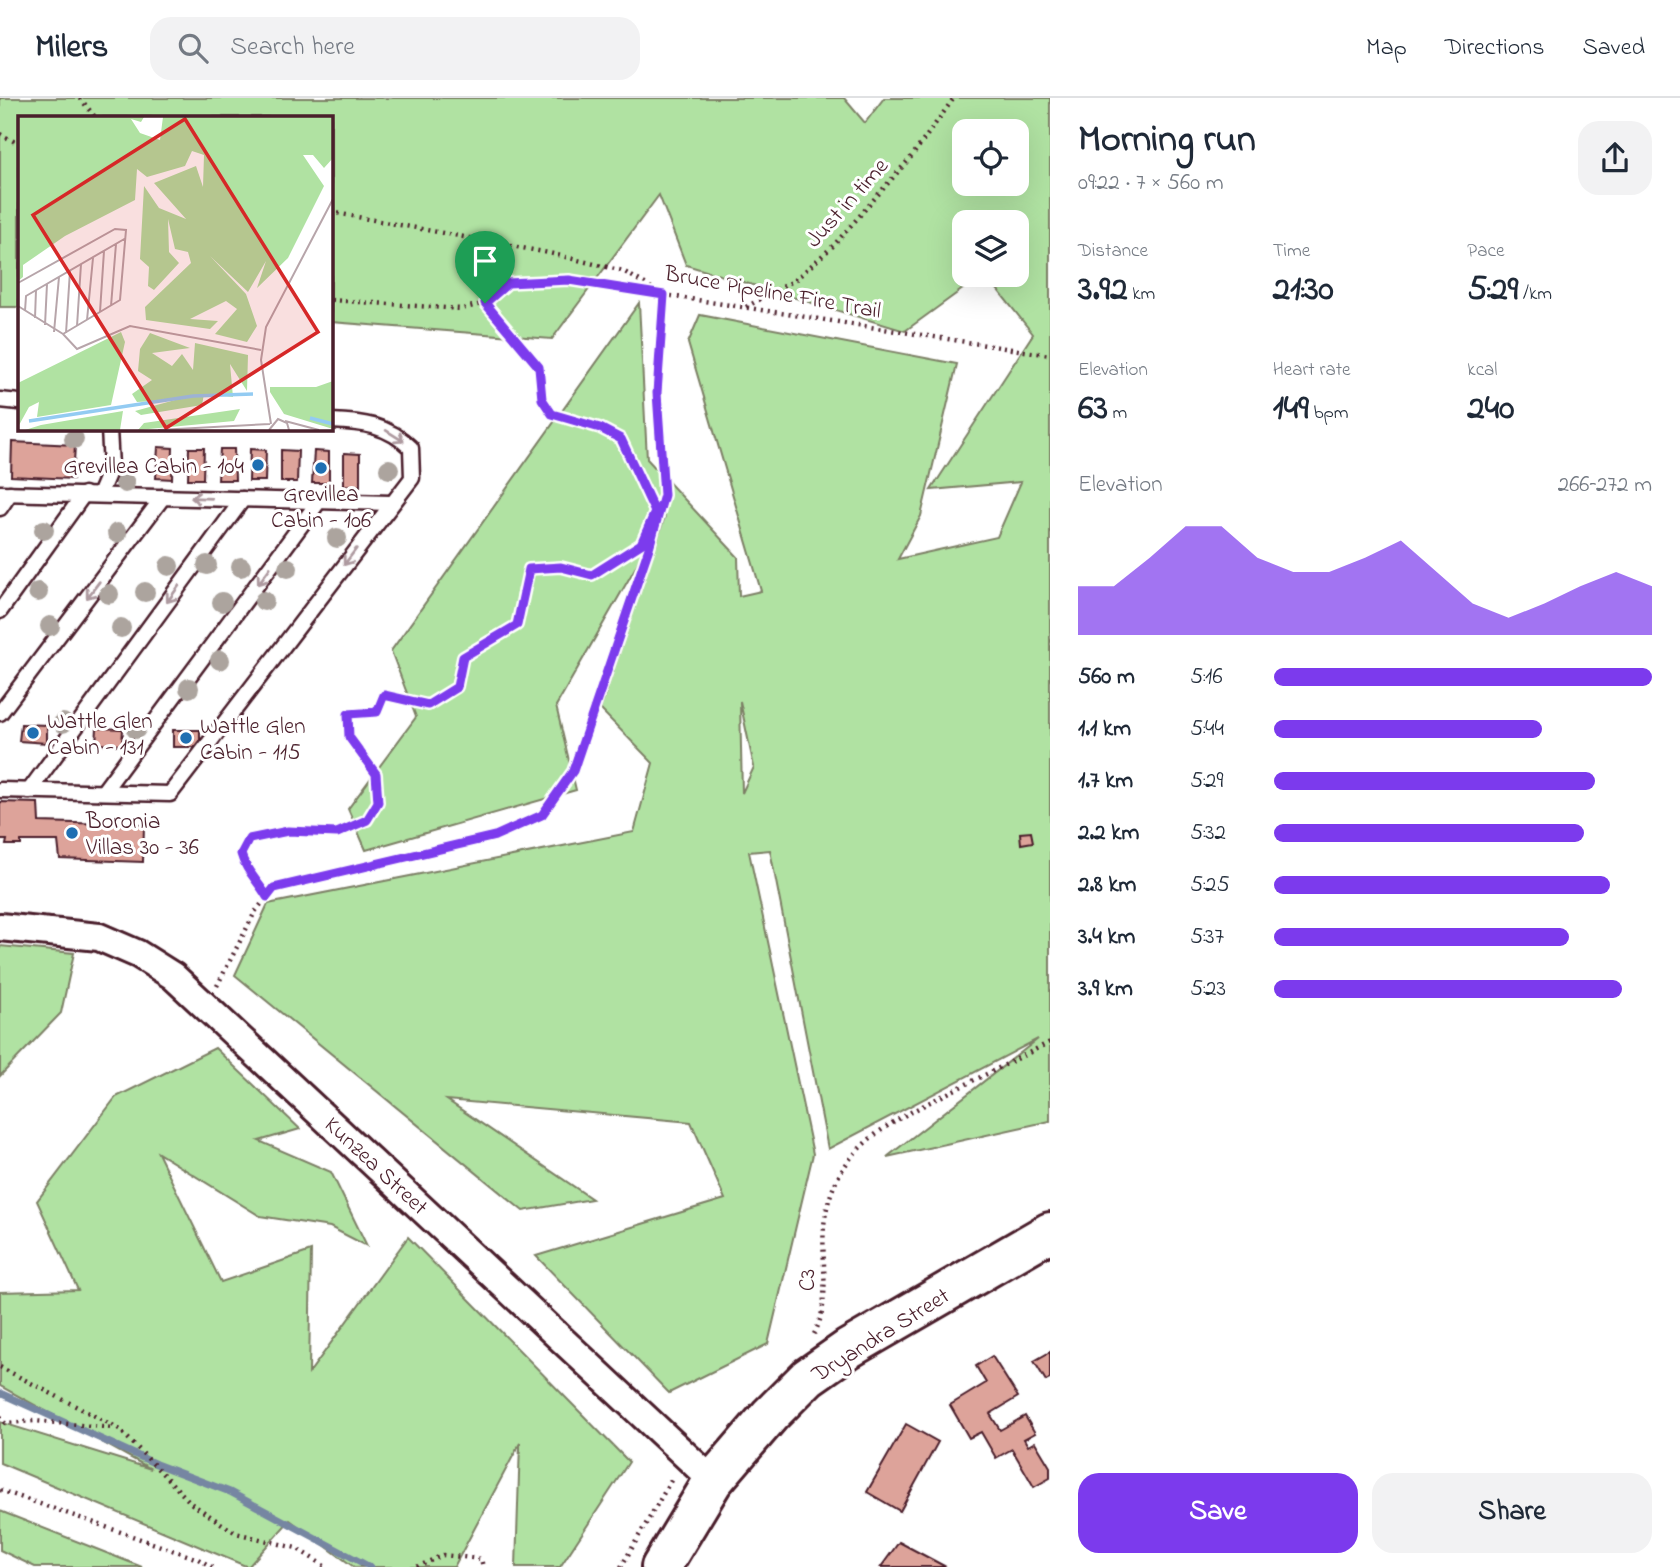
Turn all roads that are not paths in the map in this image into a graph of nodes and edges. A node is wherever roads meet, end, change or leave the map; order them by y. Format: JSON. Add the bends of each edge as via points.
{"nodes":[{"id":1,"x":0,"y":400,"type":"edge"},
{"id":2,"x":18,"y":402,"type":"edge"},
{"id":3,"x":332,"y":421,"type":"edge"},
{"id":4,"x":109,"y":430,"type":"edge"},
{"id":5,"x":5,"y":493,"type":"edge"},
{"id":6,"x":84,"y":494,"type":"junction"},
{"id":7,"x":99,"y":495,"type":"junction"},
{"id":8,"x":163,"y":497,"type":"junction"},
{"id":9,"x":243,"y":499,"type":"junction"},
{"id":10,"x":319,"y":501,"type":"junction"},
{"id":11,"x":391,"y":503,"type":"junction"},
{"id":12,"x":0,"y":508,"type":"edge"},
{"id":13,"x":0,"y":611,"type":"edge"},
{"id":14,"x":0,"y":713,"type":"edge"},
{"id":15,"x":0,"y":790,"type":"edge"},
{"id":16,"x":29,"y":791,"type":"junction"},
{"id":17,"x":103,"y":792,"type":"junction"},
{"id":18,"x":0,"y":927,"type":"edge"},
{"id":19,"x":1050,"y":1232,"type":"edge"},
{"id":20,"x":700,"y":1469,"type":"junction"},
{"id":21,"x":661,"y":1567,"type":"edge"}],
"edges":[{"from":1,"to":2,"type":"lane"},
{"from":3,"to":11,"type":"lane","one_way":true,"via":[[362,422],[397,434],[411,448],[412,478]]},
{"from":4,"to":7,"type":"lane","via":[[111,467]]},
{"from":5,"to":6,"type":"lane"},
{"from":5,"to":12,"type":"lane"},
{"from":6,"to":7,"type":"lane"},
{"from":6,"to":13,"type":"lane"},
{"from":7,"to":8,"type":"lane"},
{"from":9,"to":8,"type":"lane","one_way":true},
{"from":8,"to":14,"type":"lane","one_way":true},
{"from":9,"to":10,"type":"lane"},
{"from":9,"to":16,"type":"lane","one_way":true},
{"from":10,"to":11,"type":"lane"},
{"from":10,"to":17,"type":"lane","one_way":true},
{"from":11,"to":17,"type":"lane","one_way":true,"via":[[170,794]]},
{"from":15,"to":16,"type":"lane"},
{"from":16,"to":17,"type":"lane"},
{"from":18,"to":20,"type":"street","name":"Kunzea Street","via":[[99,937],[173,976]]},
{"from":19,"to":20,"type":"street","name":"Dryandra Street","via":[[848,1349]]},
{"from":20,"to":21,"type":"street","name":"Dryandra Street"}]}
